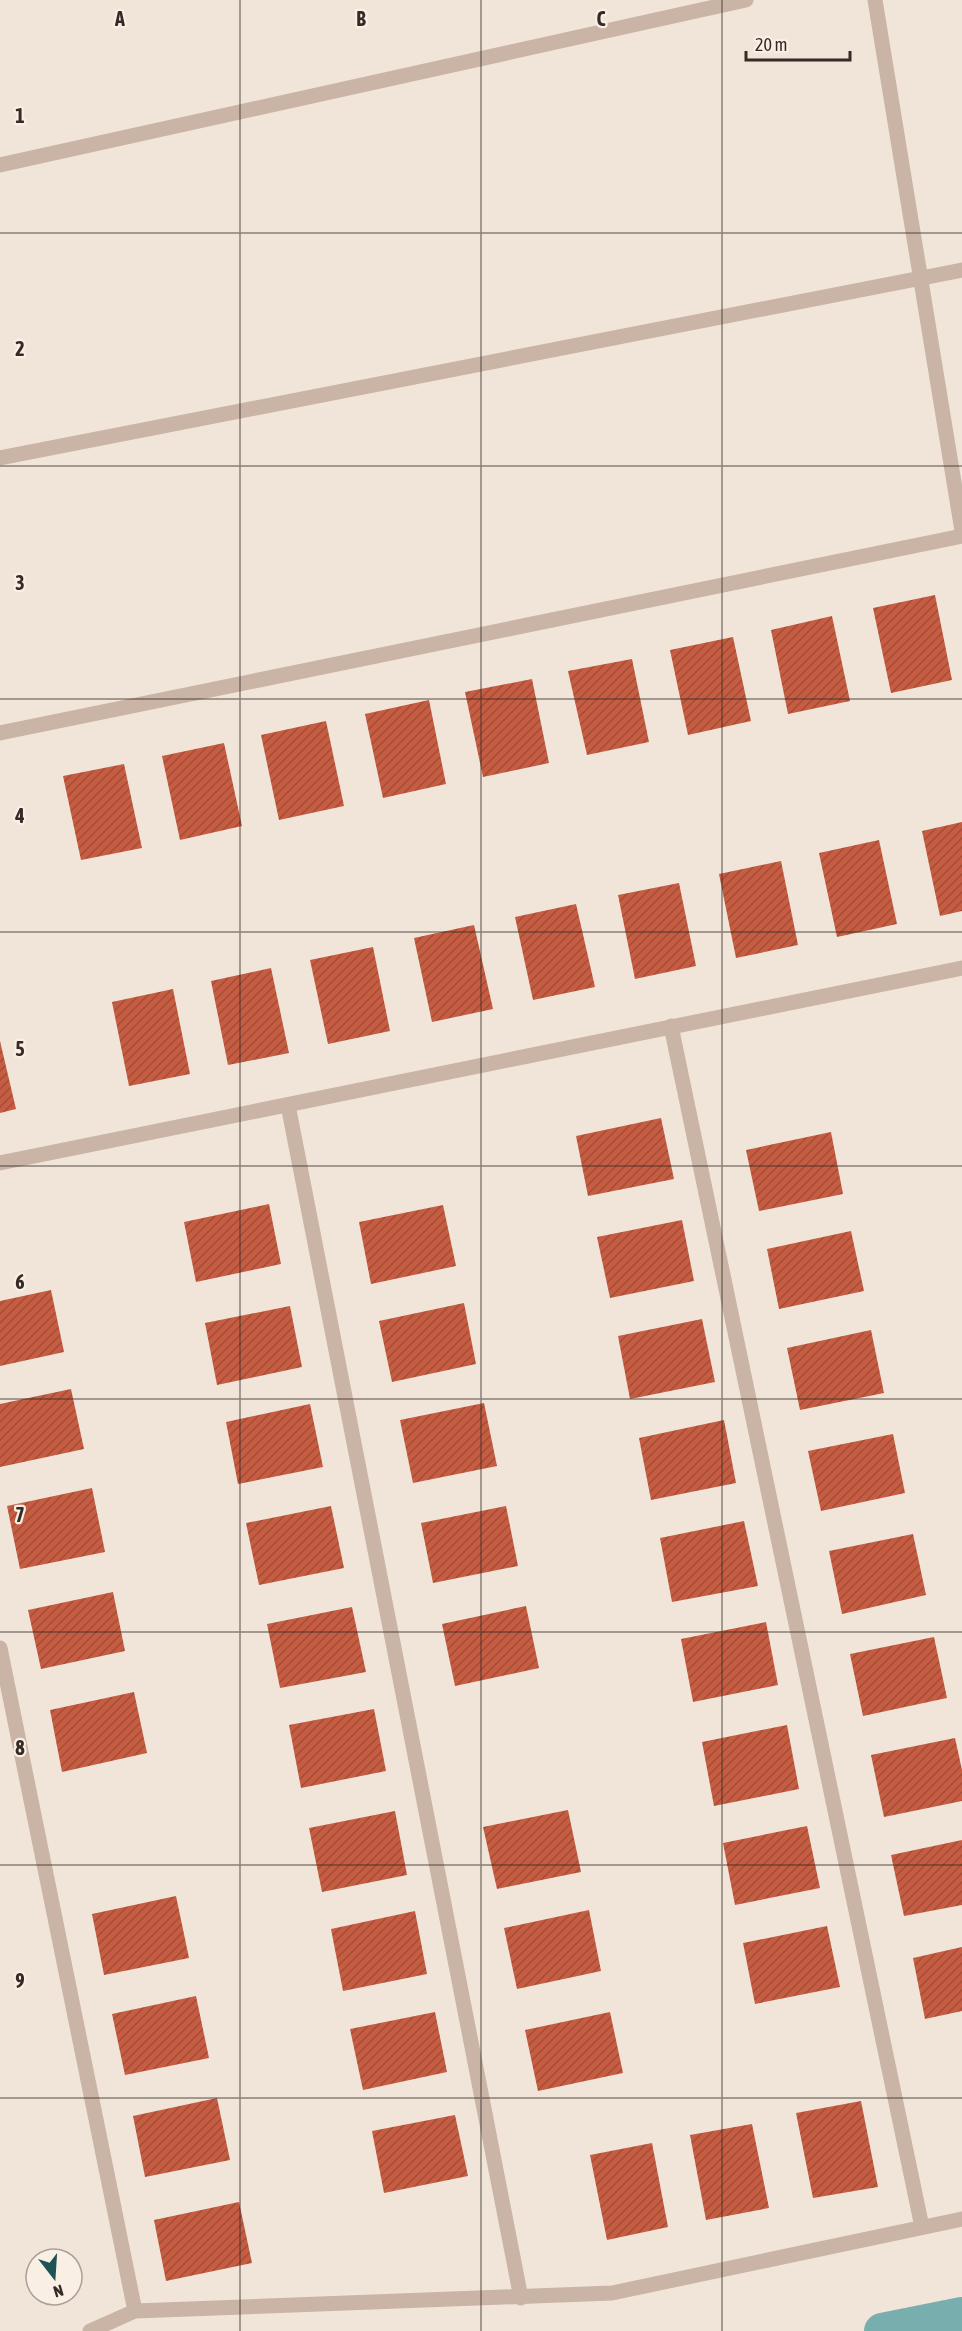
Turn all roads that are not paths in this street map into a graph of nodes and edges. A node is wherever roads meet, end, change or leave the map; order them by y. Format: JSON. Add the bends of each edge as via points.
{"nodes":[{"id":1,"x":746,"y":0,"type":"edge"},
{"id":2,"x":874,"y":0,"type":"edge"},
{"id":3,"x":0,"y":165,"type":"edge"},
{"id":4,"x":962,"y":270,"type":"edge"},
{"id":5,"x":921,"y":279,"type":"junction"},
{"id":6,"x":0,"y":458,"type":"edge"},
{"id":7,"x":962,"y":531,"type":"edge"},
{"id":8,"x":962,"y":536,"type":"edge"},
{"id":9,"x":0,"y":733,"type":"edge"},
{"id":10,"x":962,"y":968,"type":"edge"},
{"id":11,"x":671,"y":1026,"type":"junction"},
{"id":12,"x":288,"y":1105,"type":"junction"},
{"id":13,"x":0,"y":1163,"type":"edge"},
{"id":14,"x":0,"y":1648,"type":"edge"},
{"id":15,"x":962,"y":2219,"type":"edge"},
{"id":16,"x":922,"y":2227,"type":"junction"},
{"id":17,"x":521,"y":2298,"type":"junction"},
{"id":18,"x":135,"y":2311,"type":"junction"},
{"id":19,"x":90,"y":2331,"type":"edge"}],
"edges":[{"from":1,"to":3,"type":"street"},
{"from":2,"to":5,"type":"street"},
{"from":4,"to":5,"type":"street"},
{"from":5,"to":6,"type":"street"},
{"from":5,"to":7,"type":"street"},
{"from":8,"to":9,"type":"street"},
{"from":10,"to":11,"type":"street"},
{"from":11,"to":12,"type":"street"},
{"from":11,"to":16,"type":"street"},
{"from":12,"to":13,"type":"street"},
{"from":12,"to":17,"type":"street"},
{"from":14,"to":18,"type":"street"},
{"from":15,"to":16,"type":"street"},
{"from":16,"to":17,"type":"street","via":[[612,2293]]},
{"from":17,"to":18,"type":"street"},
{"from":18,"to":19,"type":"street"}]}
